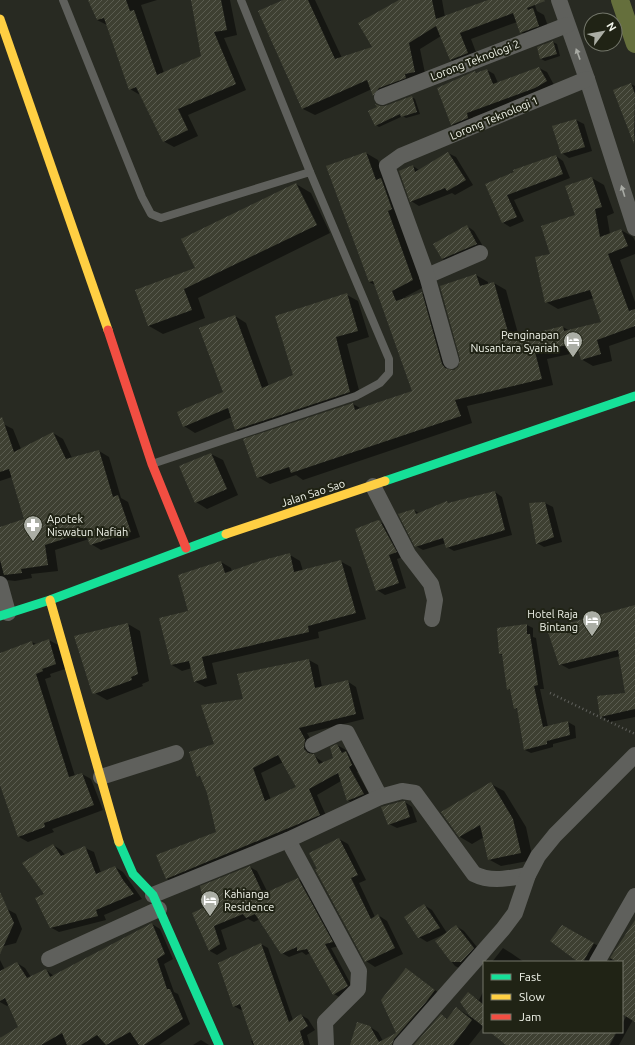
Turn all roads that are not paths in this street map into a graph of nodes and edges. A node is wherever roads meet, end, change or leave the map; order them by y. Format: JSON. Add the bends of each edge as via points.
{"nodes":[{"id":1,"x":63,"y":0,"type":"edge"},
{"id":2,"x":241,"y":0,"type":"edge"},
{"id":3,"x":559,"y":0,"type":"edge"},
{"id":4,"x":0,"y":19,"type":"edge"},
{"id":5,"x":567,"y":25,"type":"junction"},
{"id":6,"x":587,"y":79,"type":"junction"},
{"id":7,"x":382,"y":96,"type":"dead end"},
{"id":8,"x":310,"y":172,"type":"junction"},
{"id":9,"x":635,"y":228,"type":"edge"},
{"id":10,"x":480,"y":253,"type":"dead end"},
{"id":11,"x":427,"y":276,"type":"junction"},
{"id":12,"x":451,"y":361,"type":"dead end"},
{"id":13,"x":635,"y":396,"type":"edge"},
{"id":14,"x":152,"y":464,"type":"junction"},
{"id":15,"x":373,"y":486,"type":"junction"},
{"id":16,"x":186,"y":548,"type":"junction"},
{"id":17,"x":0,"y":584,"type":"edge"},
{"id":18,"x":50,"y":600,"type":"junction"},
{"id":19,"x":4,"y":614,"type":"edge"},
{"id":20,"x":432,"y":619,"type":"dead end"},
{"id":21,"x":312,"y":745,"type":"dead end"},
{"id":22,"x":176,"y":753,"type":"dead end"},
{"id":23,"x":635,"y":755,"type":"edge"},
{"id":24,"x":101,"y":777,"type":"junction"},
{"id":25,"x":380,"y":797,"type":"junction"},
{"id":26,"x":288,"y":840,"type":"junction"},
{"id":27,"x":528,"y":875,"type":"junction"},
{"id":28,"x":635,"y":896,"type":"edge"},
{"id":29,"x":156,"y":902,"type":"junction"},
{"id":30,"x":49,"y":959,"type":"dead end"},
{"id":31,"x":598,"y":961,"type":"edge"},
{"id":32,"x":218,"y":1045,"type":"edge"},
{"id":33,"x":326,"y":1045,"type":"edge"},
{"id":34,"x":401,"y":1045,"type":"edge"}],
"edges":[{"from":1,"to":8,"type":"lane","via":[[151,214],[161,218]]},
{"from":2,"to":8,"type":"lane"},
{"from":3,"to":5,"type":"street"},
{"from":4,"to":14,"type":"street","via":[[90,274]]},
{"from":6,"to":5,"type":"street","one_way":true},
{"from":5,"to":7,"type":"street","name":"Lorong Teknologi 2"},
{"from":9,"to":6,"type":"street","one_way":true},
{"from":6,"to":11,"type":"street","name":"Lorong Teknologi 1","via":[[400,156],[389,163],[388,171]]},
{"from":8,"to":14,"type":"lane","via":[[389,359],[389,373],[380,383],[356,396]]},
{"from":10,"to":11,"type":"street"},
{"from":11,"to":12,"type":"street"},
{"from":13,"to":15,"type":"street","name":"Jalan Sao Sao"},
{"from":14,"to":16,"type":"street"},
{"from":15,"to":16,"type":"street","name":"Jalan Sao Sao"},
{"from":15,"to":20,"type":"street","via":[[408,554],[431,584],[435,600]]},
{"from":16,"to":18,"type":"street","name":"Jalan Sao Sao"},
{"from":17,"to":19,"type":"street"},
{"from":18,"to":19,"type":"street","name":"Jalan Sao Sao"},
{"from":18,"to":24,"type":"street"},
{"from":21,"to":25,"type":"street","via":[[345,732],[352,739]]},
{"from":22,"to":24,"type":"street"},
{"from":23,"to":27,"type":"street","via":[[555,835],[538,856]]},
{"from":24,"to":29,"type":"street","via":[[114,825],[130,869]]},
{"from":25,"to":26,"type":"street"},
{"from":25,"to":27,"type":"street","via":[[402,791],[416,793],[474,874],[498,880]]},
{"from":26,"to":29,"type":"street"},
{"from":26,"to":33,"type":"street","via":[[358,971],[358,989],[325,1022]]},
{"from":27,"to":34,"type":"street","via":[[515,913]]},
{"from":28,"to":31,"type":"street"},
{"from":29,"to":30,"type":"street"},
{"from":29,"to":32,"type":"street"}]}
